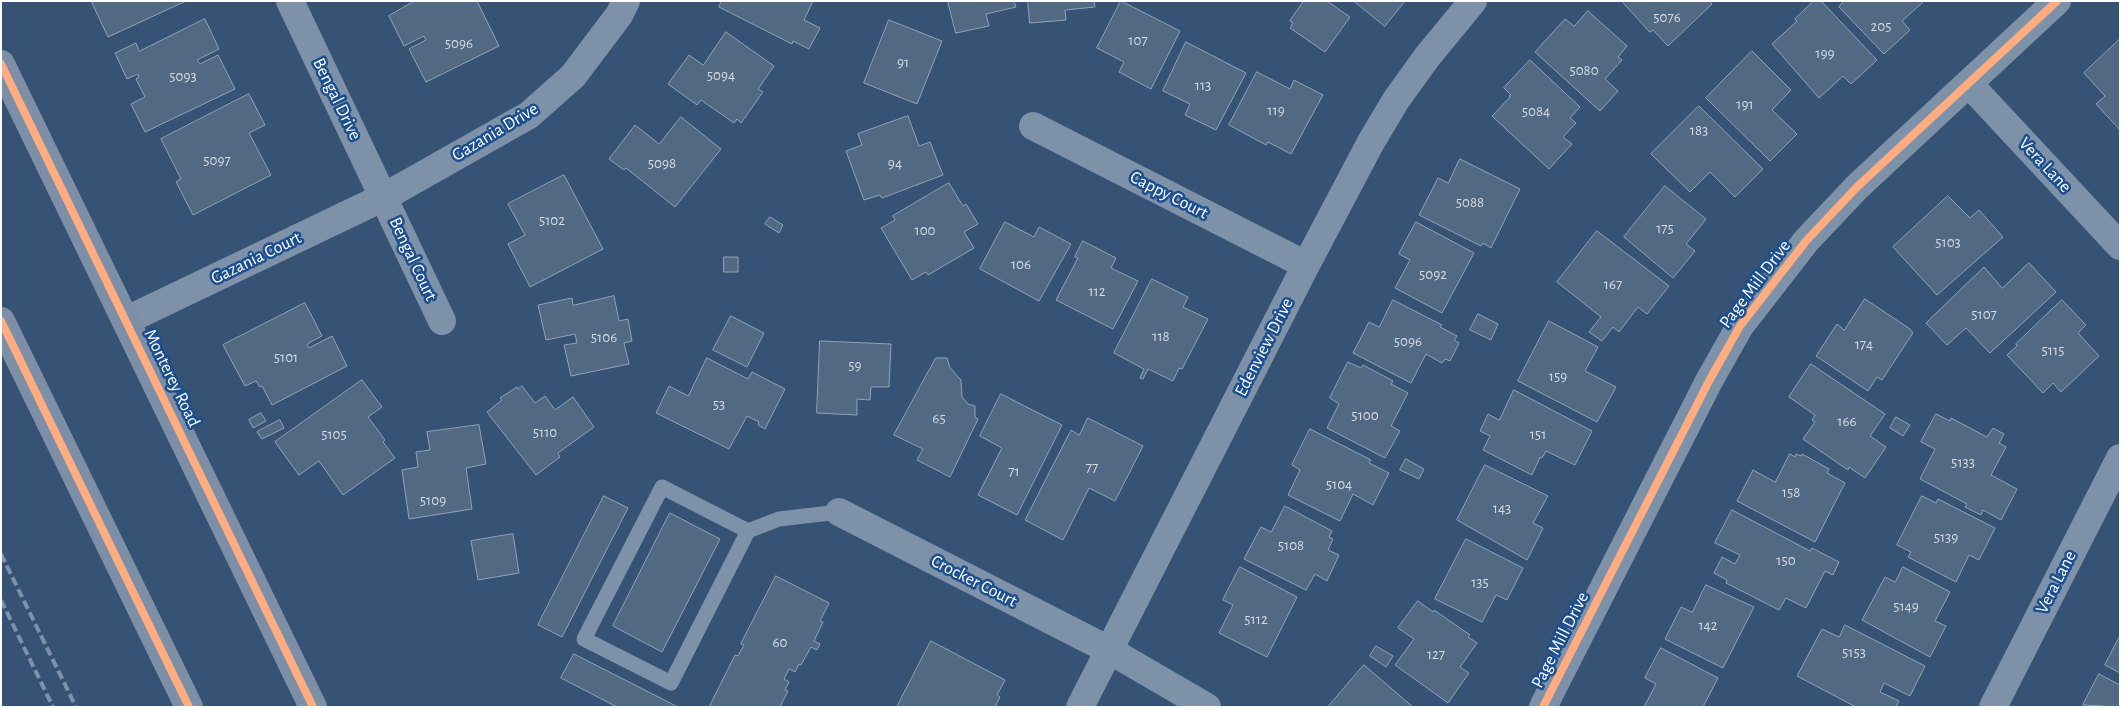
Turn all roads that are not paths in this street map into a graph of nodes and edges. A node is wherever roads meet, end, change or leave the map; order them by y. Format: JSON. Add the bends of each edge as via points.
{"nodes":[{"id":1,"x":290,"y":1,"type":"edge"},
{"id":2,"x":626,"y":1,"type":"edge"},
{"id":3,"x":1472,"y":1,"type":"edge"},
{"id":4,"x":2057,"y":1,"type":"edge"},
{"id":5,"x":1,"y":64,"type":"edge"},
{"id":6,"x":1970,"y":84,"type":"junction"},
{"id":7,"x":1033,"y":126,"type":"dead end"},
{"id":8,"x":384,"y":196,"type":"junction"},
{"id":9,"x":2120,"y":246,"type":"edge"},
{"id":10,"x":1306,"y":264,"type":"junction"},
{"id":11,"x":127,"y":320,"type":"junction"},
{"id":12,"x":1,"y":321,"type":"edge"},
{"id":13,"x":442,"y":321,"type":"dead end"},
{"id":14,"x":2120,"y":458,"type":"edge"},
{"id":15,"x":838,"y":512,"type":"joint"},
{"id":16,"x":748,"y":531,"type":"junction"},
{"id":17,"x":1109,"y":650,"type":"junction"},
{"id":18,"x":189,"y":707,"type":"edge"},
{"id":19,"x":314,"y":707,"type":"edge"},
{"id":20,"x":1080,"y":707,"type":"edge"},
{"id":21,"x":1207,"y":707,"type":"edge"},
{"id":22,"x":1543,"y":707,"type":"edge"},
{"id":23,"x":1993,"y":707,"type":"edge"}],
"edges":[{"from":1,"to":8,"type":"street","name":"Bengal Drive"},
{"from":2,"to":8,"type":"street","name":"Gazania Drive","via":[[573,76],[529,116]]},
{"from":3,"to":10,"type":"street","name":"Edenview Drive","via":[[1396,100]]},
{"from":4,"to":6,"type":"street","name":"Page Mill Drive"},
{"from":5,"to":11,"type":"main road","name":"Monterey Road"},
{"from":6,"to":9,"type":"street","name":"Vera Lane"},
{"from":6,"to":22,"type":"street","name":"Page Mill Drive","via":[[1857,187],[1806,241],[1740,326]]},
{"from":7,"to":10,"type":"street","name":"Cappy Court"},
{"from":8,"to":11,"type":"street","name":"Gazania Court"},
{"from":8,"to":13,"type":"street","name":"Bengal Court"},
{"from":10,"to":17,"type":"street","name":"Edenview Drive"},
{"from":11,"to":19,"type":"main road","name":"Monterey Road"},
{"from":12,"to":18,"type":"main road"},
{"from":14,"to":23,"type":"street","name":"Vera Lane"},
{"from":15,"to":16,"type":"lane","via":[[779,519]]},
{"from":15,"to":17,"type":"street","name":"Crocker Court"},
{"from":16,"to":16,"type":"lane","via":[[671,683],[584,639],[662,487]]},
{"from":17,"to":20,"type":"street","name":"Edenview Drive"},
{"from":17,"to":21,"type":"street","name":"Crocker Court"}]}
